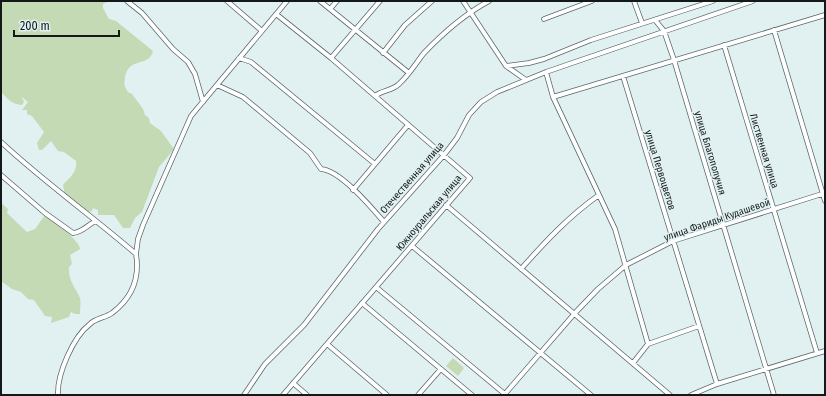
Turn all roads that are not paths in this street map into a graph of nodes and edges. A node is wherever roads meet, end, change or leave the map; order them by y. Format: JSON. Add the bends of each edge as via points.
{"nodes":[{"id":1,"x":127,"y":1,"type":"edge"},
{"id":2,"x":227,"y":1,"type":"edge"},
{"id":3,"x":287,"y":1,"type":"edge"},
{"id":4,"x":320,"y":1,"type":"edge"},
{"id":5,"x":336,"y":1,"type":"edge"},
{"id":6,"x":380,"y":1,"type":"edge"},
{"id":7,"x":432,"y":1,"type":"edge"},
{"id":8,"x":463,"y":1,"type":"edge"},
{"id":9,"x":489,"y":1,"type":"edge"},
{"id":10,"x":593,"y":1,"type":"edge"},
{"id":11,"x":634,"y":1,"type":"edge"},
{"id":12,"x":713,"y":1,"type":"edge"},
{"id":13,"x":753,"y":1,"type":"edge"},
{"id":14,"x":330,"y":9,"type":"junction"},
{"id":15,"x":470,"y":12,"type":"junction"},
{"id":16,"x":276,"y":14,"type":"junction"},
{"id":17,"x":825,"y":15,"type":"edge"},
{"id":18,"x":544,"y":19,"type":"dead end"},
{"id":19,"x":655,"y":20,"type":"junction"},
{"id":20,"x":642,"y":23,"type":"junction"},
{"id":21,"x":664,"y":30,"type":"junction"},
{"id":22,"x":774,"y":30,"type":"junction"},
{"id":23,"x":262,"y":31,"type":"junction"},
{"id":24,"x":355,"y":31,"type":"junction"},
{"id":25,"x":724,"y":45,"type":"junction"},
{"id":26,"x":383,"y":53,"type":"junction"},
{"id":27,"x":240,"y":58,"type":"junction"},
{"id":28,"x":331,"y":58,"type":"junction"},
{"id":29,"x":674,"y":60,"type":"junction"},
{"id":30,"x":506,"y":66,"type":"junction"},
{"id":31,"x":546,"y":72,"type":"junction"},
{"id":32,"x":409,"y":73,"type":"junction"},
{"id":33,"x":624,"y":76,"type":"junction"},
{"id":34,"x":526,"y":80,"type":"junction"},
{"id":35,"x":217,"y":85,"type":"junction"},
{"id":36,"x":375,"y":96,"type":"junction"},
{"id":37,"x":553,"y":97,"type":"junction"},
{"id":38,"x":203,"y":102,"type":"junction"},
{"id":39,"x":408,"y":125,"type":"junction"},
{"id":40,"x":1,"y":142,"type":"edge"},
{"id":41,"x":444,"y":156,"type":"junction"},
{"id":42,"x":375,"y":164,"type":"junction"},
{"id":43,"x":1,"y":175,"type":"edge"},
{"id":44,"x":353,"y":190,"type":"junction"},
{"id":45,"x":824,"y":193,"type":"edge"},
{"id":46,"x":599,"y":195,"type":"junction"},
{"id":47,"x":825,"y":201,"type":"edge"},
{"id":48,"x":446,"y":205,"type":"junction"},
{"id":49,"x":773,"y":209,"type":"junction"},
{"id":50,"x":96,"y":221,"type":"junction"},
{"id":51,"x":384,"y":222,"type":"junction"},
{"id":52,"x":723,"y":225,"type":"junction"},
{"id":53,"x":673,"y":241,"type":"junction"},
{"id":54,"x":412,"y":246,"type":"junction"},
{"id":55,"x":136,"y":254,"type":"junction"},
{"id":56,"x":626,"y":266,"type":"junction"},
{"id":57,"x":521,"y":269,"type":"junction"},
{"id":58,"x":376,"y":287,"type":"junction"},
{"id":59,"x":362,"y":303,"type":"junction"},
{"id":60,"x":575,"y":313,"type":"junction"},
{"id":61,"x":699,"y":326,"type":"junction"},
{"id":62,"x":327,"y":344,"type":"junction"},
{"id":63,"x":648,"y":344,"type":"junction"},
{"id":64,"x":825,"y":351,"type":"edge"},
{"id":65,"x":541,"y":353,"type":"junction"},
{"id":66,"x":817,"y":353,"type":"junction"},
{"id":67,"x":633,"y":363,"type":"junction"},
{"id":68,"x":766,"y":369,"type":"junction"},
{"id":69,"x":440,"y":370,"type":"junction"},
{"id":70,"x":293,"y":383,"type":"junction"},
{"id":71,"x":717,"y":384,"type":"junction"},
{"id":72,"x":58,"y":395,"type":"edge"},
{"id":73,"x":244,"y":395,"type":"edge"},
{"id":74,"x":283,"y":395,"type":"edge"},
{"id":75,"x":307,"y":395,"type":"edge"},
{"id":76,"x":388,"y":395,"type":"edge"},
{"id":77,"x":418,"y":395,"type":"edge"},
{"id":78,"x":472,"y":395,"type":"edge"},
{"id":79,"x":505,"y":395,"type":"edge"},
{"id":80,"x":591,"y":395,"type":"edge"},
{"id":81,"x":670,"y":395,"type":"edge"},
{"id":82,"x":691,"y":395,"type":"edge"},
{"id":83,"x":774,"y":395,"type":"edge"}],
"edges":[{"from":1,"to":38,"type":"street","via":[[142,13],[173,49],[188,62]]},
{"from":2,"to":23,"type":"street"},
{"from":3,"to":16,"type":"street"},
{"from":4,"to":14,"type":"street"},
{"from":5,"to":14,"type":"street"},
{"from":6,"to":24,"type":"street"},
{"from":7,"to":26,"type":"street","via":[[405,25]]},
{"from":8,"to":15,"type":"street"},
{"from":9,"to":15,"type":"street"},
{"from":10,"to":18,"type":"street"},
{"from":11,"to":20,"type":"street"},
{"from":12,"to":19,"type":"street"},
{"from":13,"to":21,"type":"street","name":"Отечественная улица"},
{"from":14,"to":24,"type":"street"},
{"from":15,"to":30,"type":"street"},
{"from":15,"to":32,"type":"street","via":[[440,38]]},
{"from":16,"to":23,"type":"street"},
{"from":16,"to":28,"type":"street","name":"Южноуральская улица"},
{"from":17,"to":22,"type":"street"},
{"from":19,"to":20,"type":"street"},
{"from":19,"to":21,"type":"street"},
{"from":20,"to":30,"type":"street","via":[[570,47],[544,59]]},
{"from":21,"to":29,"type":"street","name":"улица Благополучия"},
{"from":21,"to":31,"type":"street","name":"Отечественная улица"},
{"from":22,"to":25,"type":"street"},
{"from":22,"to":45,"type":"street"},
{"from":23,"to":27,"type":"street"},
{"from":24,"to":26,"type":"street"},
{"from":24,"to":28,"type":"street"},
{"from":25,"to":29,"type":"street"},
{"from":25,"to":49,"type":"street","name":"Лиственная улица"},
{"from":26,"to":32,"type":"street"},
{"from":27,"to":35,"type":"street"},
{"from":27,"to":42,"type":"street","via":[[251,62]]},
{"from":28,"to":36,"type":"street","name":"Южноуральская улица"},
{"from":29,"to":33,"type":"street"},
{"from":29,"to":52,"type":"street","name":"улица Благополучия"},
{"from":30,"to":34,"type":"street"},
{"from":31,"to":34,"type":"street","name":"Отечественная улица"},
{"from":31,"to":37,"type":"street"},
{"from":32,"to":36,"type":"street","via":[[398,85]]},
{"from":33,"to":37,"type":"street"},
{"from":33,"to":53,"type":"street","name":"улица Первоцветов"},
{"from":34,"to":41,"type":"street","name":"Отечественная улица","via":[[481,102],[469,115]]},
{"from":35,"to":38,"type":"street"},
{"from":35,"to":44,"type":"street","via":[[243,97],[310,153],[321,168],[330,171]]},
{"from":36,"to":39,"type":"street","name":"Южноуральская улица"},
{"from":37,"to":46,"type":"street"},
{"from":38,"to":55,"type":"street","via":[[191,116],[143,225]]},
{"from":39,"to":41,"type":"street","name":"Южноуральская улица"},
{"from":39,"to":42,"type":"street"},
{"from":40,"to":50,"type":"street","via":[[30,169]]},
{"from":41,"to":48,"type":"street","name":"Южноуральская улица","via":[[470,178]]},
{"from":41,"to":51,"type":"street","name":"Отечественная улица"},
{"from":42,"to":44,"type":"street"},
{"from":43,"to":50,"type":"street","via":[[73,233],[80,232]]},
{"from":44,"to":51,"type":"street"},
{"from":45,"to":47,"type":"street"},
{"from":45,"to":49,"type":"street","name":"улица Фариды Кудашевой"},
{"from":46,"to":56,"type":"street","via":[[615,229]]},
{"from":46,"to":57,"type":"street","via":[[550,236]]},
{"from":48,"to":54,"type":"street","name":"Южноуральская улица"},
{"from":48,"to":57,"type":"street"},
{"from":49,"to":52,"type":"street","name":"улица Фариды Кудашевой"},
{"from":49,"to":66,"type":"street","name":"Лиственная улица"},
{"from":50,"to":55,"type":"street"},
{"from":51,"to":73,"type":"street","name":"Отечественная улица","via":[[304,325],[265,364]]},
{"from":52,"to":53,"type":"street","name":"улица Фариды Кудашевой"},
{"from":52,"to":68,"type":"street","name":"улица Благополучия"},
{"from":53,"to":56,"type":"street","name":"улица Фариды Кудашевой"},
{"from":53,"to":61,"type":"street","name":"улица Первоцветов"},
{"from":54,"to":58,"type":"street","name":"Южноуральская улица"},
{"from":54,"to":65,"type":"street"},
{"from":55,"to":72,"type":"street","via":[[138,274],[132,290],[111,314],[89,324],[62,369],[58,380]]},
{"from":56,"to":60,"type":"street","name":"улица Фариды Кудашевой","via":[[598,289]]},
{"from":56,"to":63,"type":"street"},
{"from":57,"to":60,"type":"street"},
{"from":58,"to":59,"type":"street","name":"Южноуральская улица"},
{"from":58,"to":79,"type":"street"},
{"from":59,"to":62,"type":"street","name":"Южноуральская улица"},
{"from":59,"to":69,"type":"street"},
{"from":60,"to":65,"type":"street","name":"улица Фариды Кудашевой"},
{"from":60,"to":67,"type":"street"},
{"from":61,"to":63,"type":"street"},
{"from":61,"to":71,"type":"street","name":"улица Первоцветов"},
{"from":62,"to":70,"type":"street","name":"Южноуральская улица"},
{"from":62,"to":76,"type":"street"},
{"from":63,"to":67,"type":"street"},
{"from":64,"to":66,"type":"street"},
{"from":65,"to":79,"type":"street","name":"улица Фариды Кудашевой"},
{"from":65,"to":80,"type":"street"},
{"from":66,"to":68,"type":"street"},
{"from":67,"to":81,"type":"street"},
{"from":68,"to":71,"type":"street"},
{"from":68,"to":83,"type":"street","name":"улица Благополучия"},
{"from":69,"to":77,"type":"street"},
{"from":69,"to":78,"type":"street"},
{"from":70,"to":74,"type":"street","name":"Южноуральская улица"},
{"from":70,"to":75,"type":"street"},
{"from":71,"to":82,"type":"street"}]}
